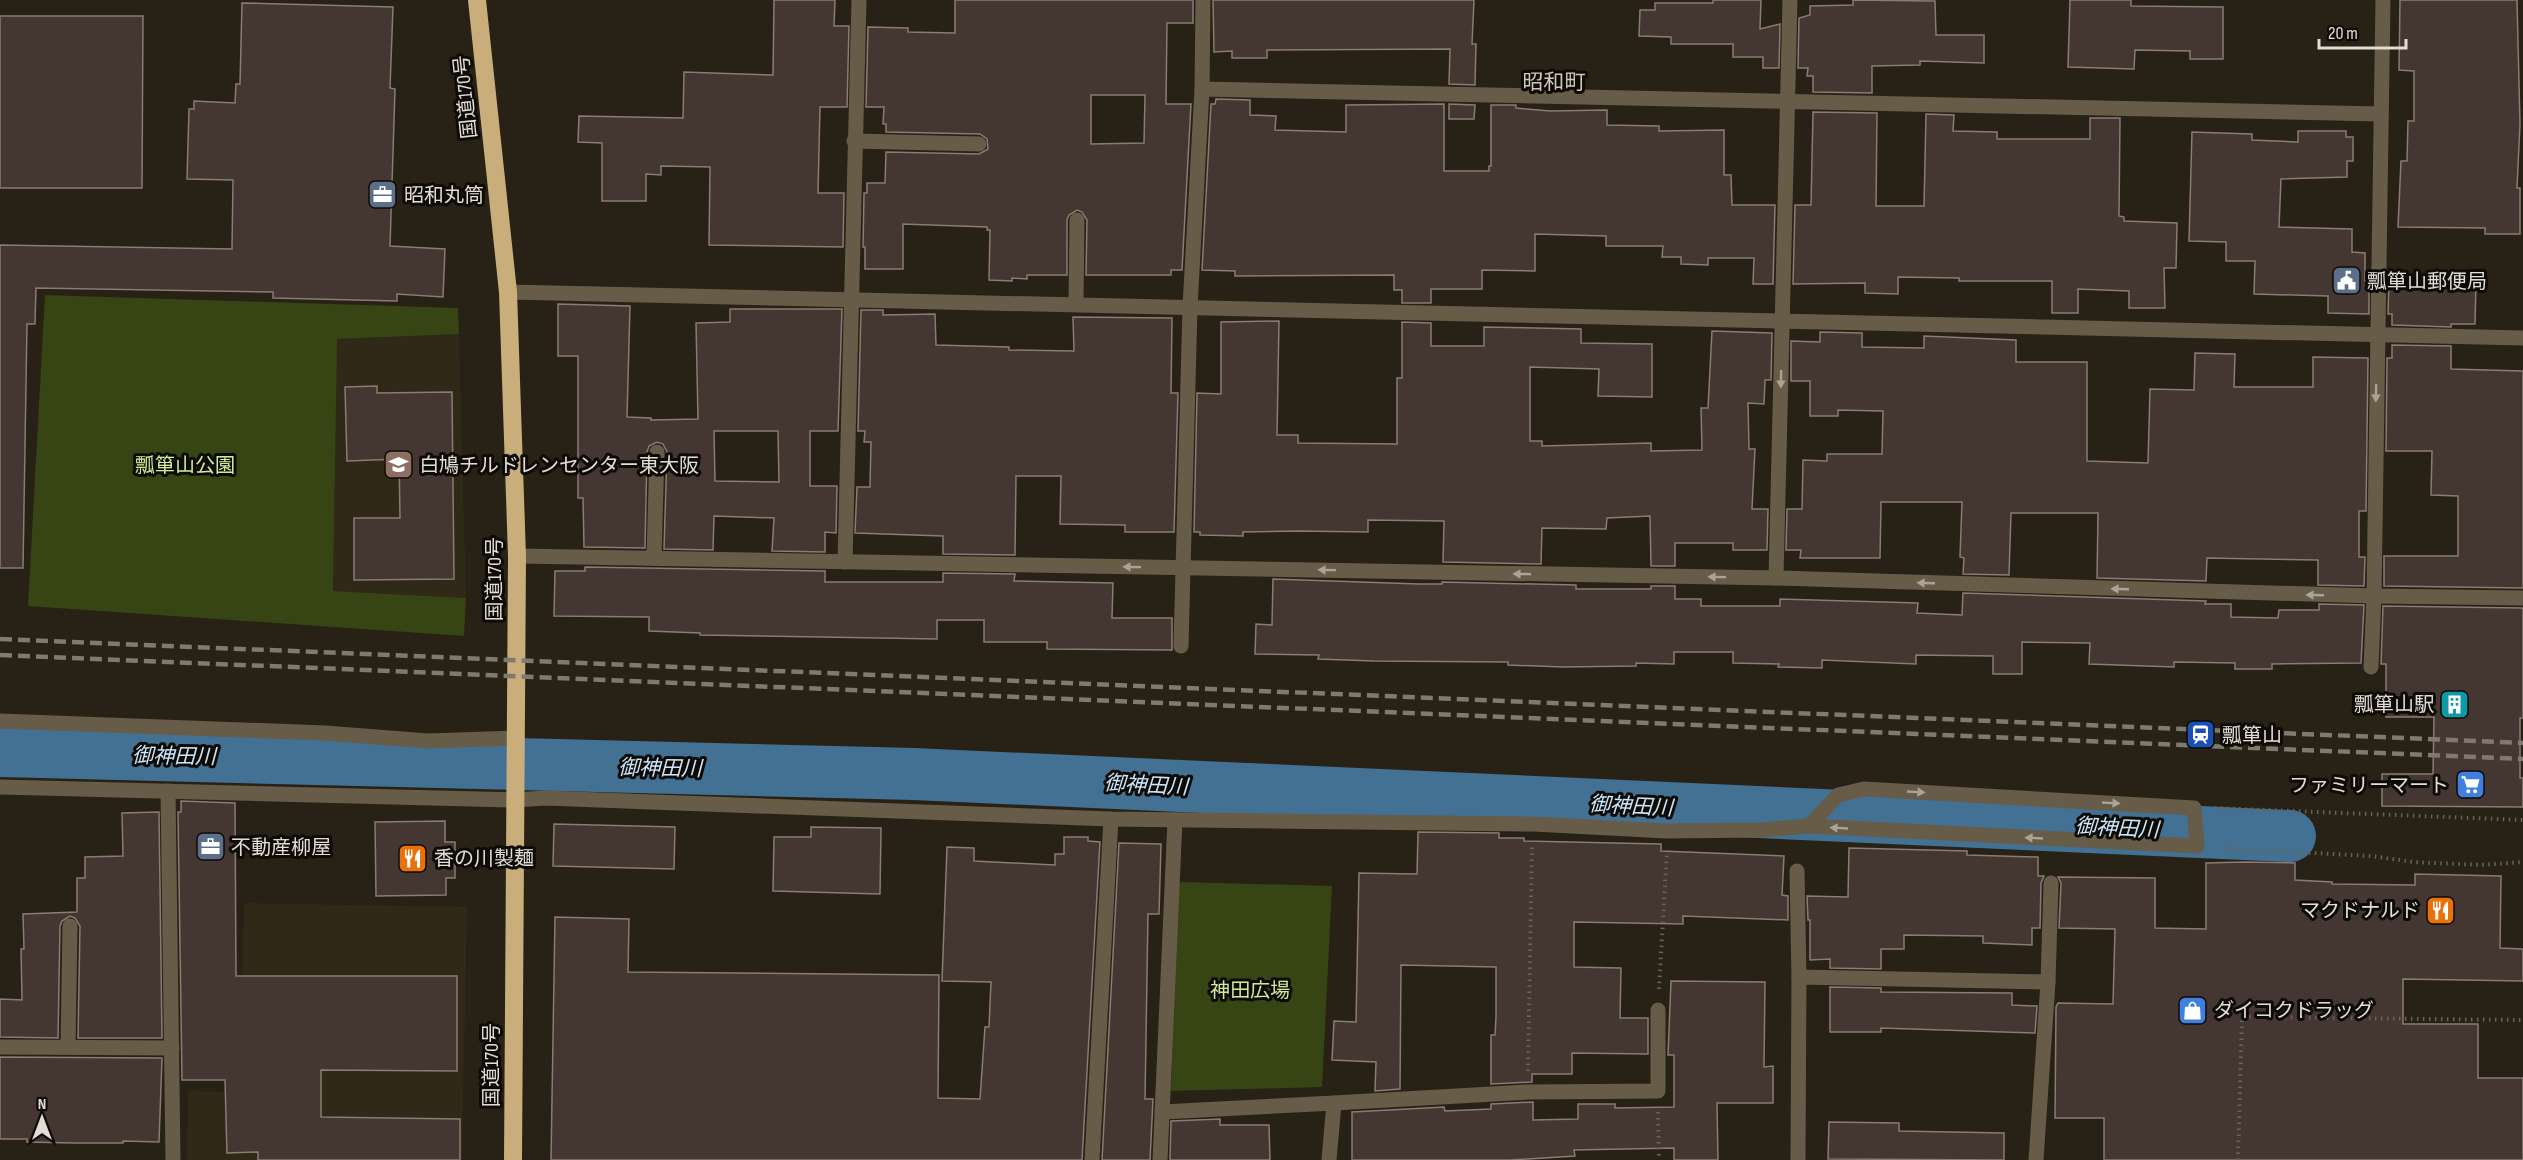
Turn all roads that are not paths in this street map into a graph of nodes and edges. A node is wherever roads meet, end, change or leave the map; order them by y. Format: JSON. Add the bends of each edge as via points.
{"nodes":[{"id":1,"x":477,"y":0,"type":"edge"},
{"id":2,"x":859,"y":0,"type":"edge"},
{"id":3,"x":1203,"y":0,"type":"edge"},
{"id":4,"x":1790,"y":0,"type":"edge"},
{"id":5,"x":2383,"y":0,"type":"edge"},
{"id":6,"x":1202,"y":89,"type":"junction"},
{"id":7,"x":1788,"y":100,"type":"junction"},
{"id":8,"x":2381,"y":114,"type":"junction"},
{"id":9,"x":854,"y":141,"type":"junction"},
{"id":10,"x":979,"y":144,"type":"dead end"},
{"id":11,"x":1077,"y":220,"type":"dead end"},
{"id":12,"x":508,"y":292,"type":"junction"},
{"id":13,"x":850,"y":299,"type":"junction"},
{"id":14,"x":1076,"y":304,"type":"junction"},
{"id":15,"x":1190,"y":307,"type":"junction"},
{"id":16,"x":1782,"y":321,"type":"junction"},
{"id":17,"x":2377,"y":335,"type":"junction"},
{"id":18,"x":2523,"y":338,"type":"edge"},
{"id":19,"x":657,"y":452,"type":"dead end"},
{"id":20,"x":517,"y":556,"type":"junction"},
{"id":21,"x":654,"y":558,"type":"junction"},
{"id":22,"x":845,"y":562,"type":"junction"},
{"id":23,"x":1184,"y":567,"type":"junction"},
{"id":24,"x":1776,"y":578,"type":"junction"},
{"id":25,"x":2374,"y":596,"type":"junction"},
{"id":26,"x":2523,"y":598,"type":"edge"},
{"id":27,"x":1181,"y":646,"type":"dead end"},
{"id":28,"x":2371,"y":668,"type":"dead end"},
{"id":29,"x":0,"y":721,"type":"edge"},
{"id":30,"x":515,"y":743,"type":"junction"},
{"id":31,"x":0,"y":787,"type":"edge"},
{"id":32,"x":168,"y":792,"type":"junction"},
{"id":33,"x":515,"y":793,"type":"junction"},
{"id":34,"x":1112,"y":819,"type":"junction"},
{"id":35,"x":1175,"y":820,"type":"junction"},
{"id":36,"x":1812,"y":822,"type":"junction"},
{"id":37,"x":1797,"y":871,"type":"dead end"},
{"id":38,"x":2050,"y":883,"type":"dead end"},
{"id":39,"x":70,"y":926,"type":"dead end"},
{"id":40,"x":1799,"y":976,"type":"junction"},
{"id":41,"x":2048,"y":982,"type":"junction"},
{"id":42,"x":1658,"y":1010,"type":"road end"},
{"id":43,"x":0,"y":1047,"type":"edge"},
{"id":44,"x":68,"y":1047,"type":"junction"},
{"id":45,"x":172,"y":1048,"type":"junction"},
{"id":46,"x":1334,"y":1102,"type":"junction"},
{"id":47,"x":1162,"y":1112,"type":"junction"},
{"id":48,"x":173,"y":1160,"type":"edge"},
{"id":49,"x":513,"y":1160,"type":"edge"},
{"id":50,"x":1092,"y":1160,"type":"edge"},
{"id":51,"x":1160,"y":1160,"type":"edge"},
{"id":52,"x":1329,"y":1160,"type":"edge"},
{"id":53,"x":1798,"y":1160,"type":"edge"},
{"id":54,"x":2036,"y":1160,"type":"edge"}],
"edges":[{"from":1,"to":12,"type":"highway","name":"国道170号"},
{"from":2,"to":9,"type":"street"},
{"from":3,"to":6,"type":"street"},
{"from":4,"to":7,"type":"street"},
{"from":5,"to":8,"type":"street"},
{"from":6,"to":7,"type":"street"},
{"from":6,"to":15,"type":"street"},
{"from":7,"to":8,"type":"street"},
{"from":7,"to":16,"type":"street"},
{"from":8,"to":17,"type":"street"},
{"from":9,"to":10,"type":"street"},
{"from":9,"to":13,"type":"street"},
{"from":11,"to":14,"type":"street"},
{"from":12,"to":13,"type":"street"},
{"from":12,"to":20,"type":"highway","name":"国道170号"},
{"from":13,"to":14,"type":"street"},
{"from":13,"to":22,"type":"street"},
{"from":14,"to":15,"type":"street"},
{"from":15,"to":16,"type":"street"},
{"from":15,"to":23,"type":"street"},
{"from":16,"to":17,"type":"street"},
{"from":16,"to":24,"type":"street","one_way":true},
{"from":17,"to":18,"type":"street"},
{"from":17,"to":25,"type":"street","one_way":true},
{"from":19,"to":21,"type":"street"},
{"from":20,"to":21,"type":"street"},
{"from":20,"to":30,"type":"highway","name":"国道170号"},
{"from":21,"to":22,"type":"street"},
{"from":23,"to":22,"type":"street","one_way":true},
{"from":24,"to":23,"type":"street","one_way":true},
{"from":23,"to":27,"type":"street"},
{"from":25,"to":24,"type":"street","one_way":true},
{"from":25,"to":26,"type":"street"},
{"from":25,"to":28,"type":"street"},
{"from":29,"to":30,"type":"street"},
{"from":30,"to":33,"type":"highway","name":"国道170号"},
{"from":31,"to":32,"type":"street"},
{"from":32,"to":33,"type":"street"},
{"from":32,"to":45,"type":"street"},
{"from":33,"to":34,"type":"street","via":[[545,798]]},
{"from":33,"to":49,"type":"highway","name":"国道170号"},
{"from":34,"to":35,"type":"street"},
{"from":34,"to":50,"type":"street"},
{"from":35,"to":36,"type":"street","via":[[1533,824],[1667,831],[1762,830]]},
{"from":35,"to":47,"type":"street"},
{"from":36,"to":36,"type":"street","one_way":true,"via":[[1838,795],[1864,789],[2194,809],[2198,845]]},
{"from":37,"to":40,"type":"street"},
{"from":38,"to":41,"type":"street"},
{"from":39,"to":44,"type":"street"},
{"from":40,"to":41,"type":"street"},
{"from":40,"to":53,"type":"street"},
{"from":41,"to":54,"type":"street"},
{"from":42,"to":46,"type":"street","via":[[1658,1090]]},
{"from":43,"to":44,"type":"street"},
{"from":44,"to":45,"type":"street"},
{"from":45,"to":48,"type":"street"},
{"from":46,"to":47,"type":"street"},
{"from":46,"to":52,"type":"street"},
{"from":47,"to":51,"type":"street"}]}
